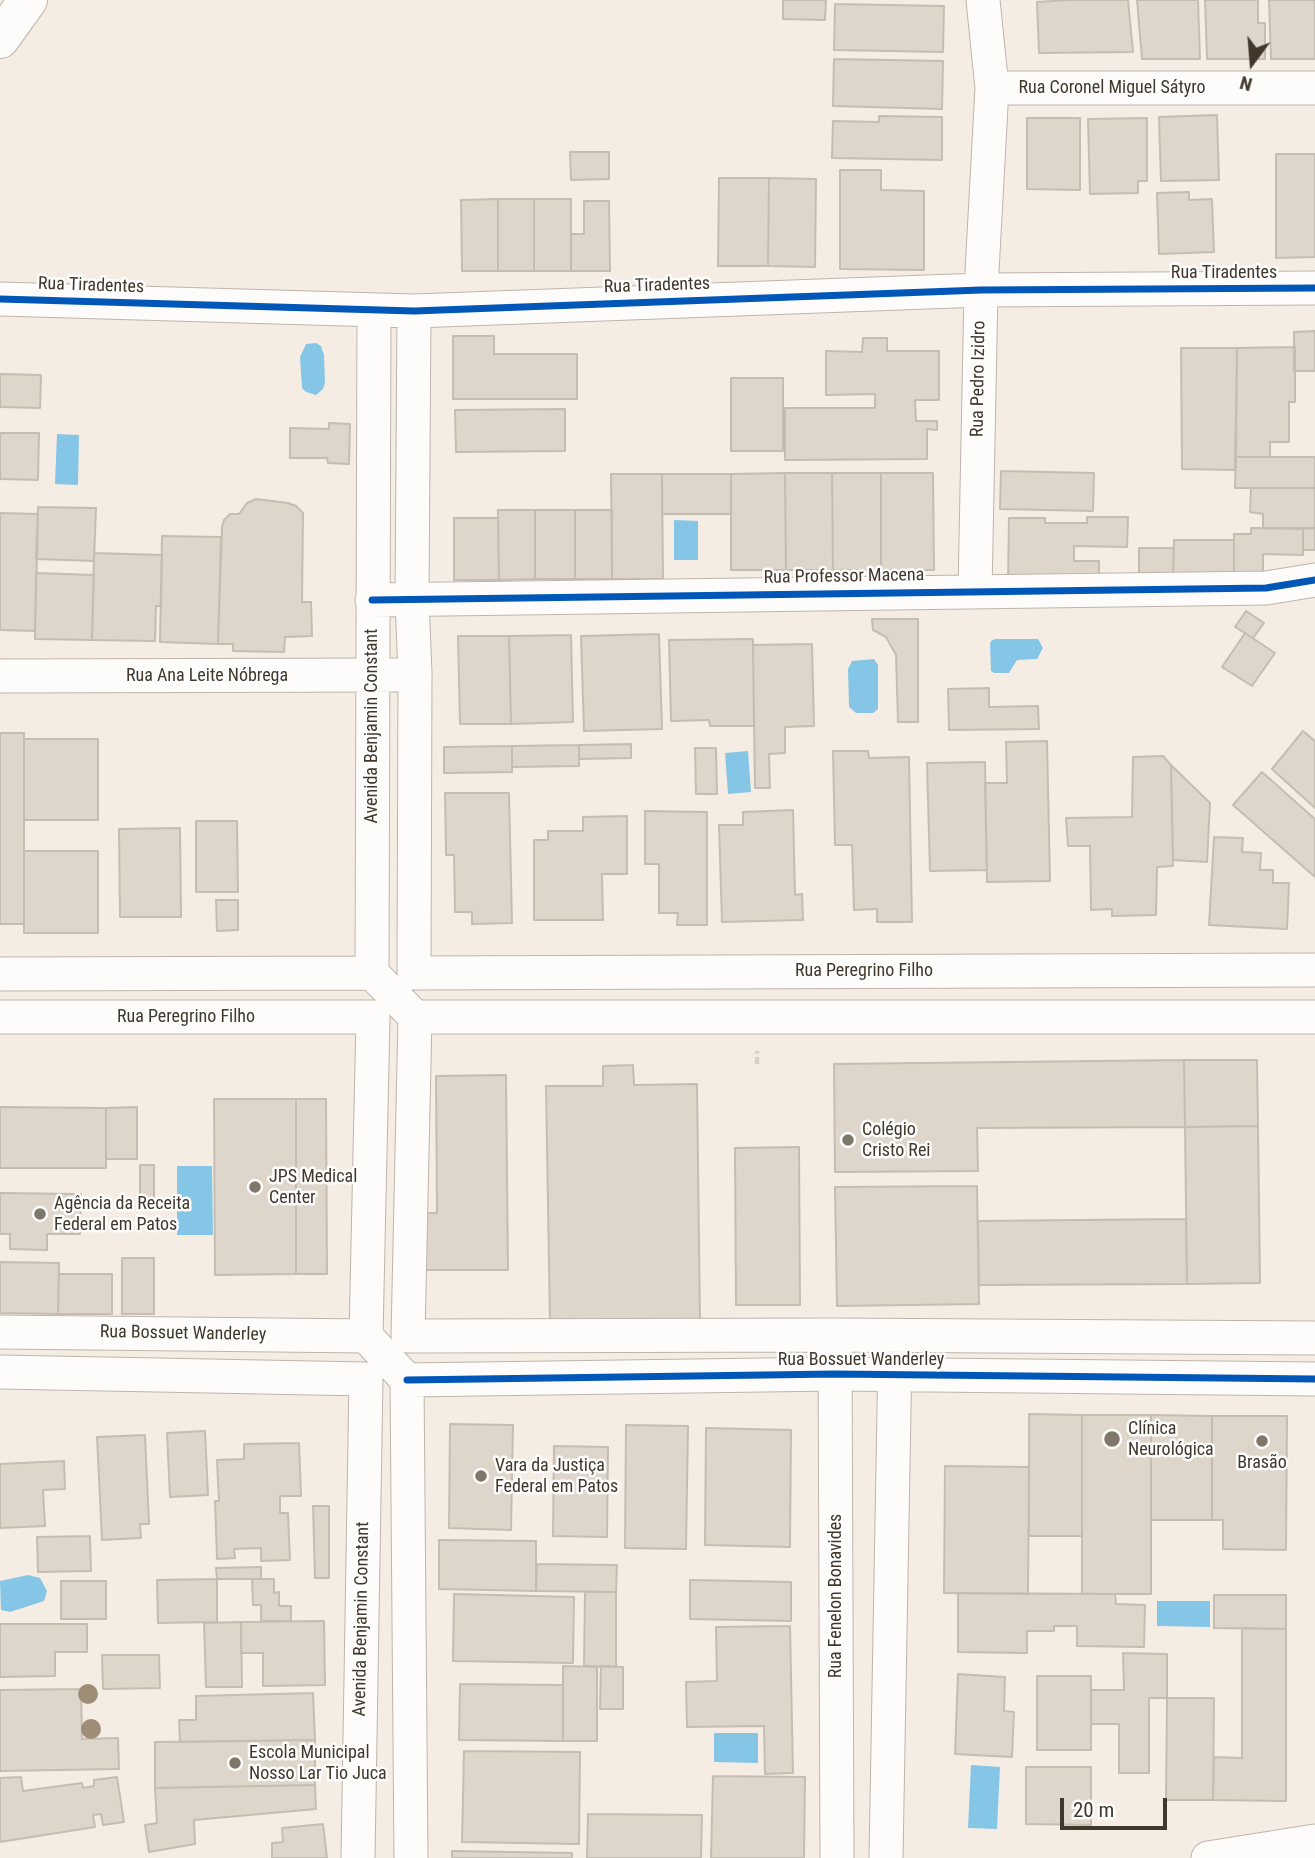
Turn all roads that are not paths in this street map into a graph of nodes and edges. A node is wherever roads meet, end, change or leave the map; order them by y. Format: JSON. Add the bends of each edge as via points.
{"nodes":[{"id":1,"x":28,"y":0,"type":"edge"},
{"id":2,"x":983,"y":0,"type":"edge"},
{"id":3,"x":0,"y":39,"type":"edge"},
{"id":4,"x":992,"y":88,"type":"junction"},
{"id":5,"x":1315,"y":88,"type":"edge"},
{"id":6,"x":1315,"y":288,"type":"edge"},
{"id":7,"x":981,"y":290,"type":"junction"},
{"id":8,"x":0,"y":299,"type":"edge"},
{"id":9,"x":374,"y":311,"type":"junction"},
{"id":10,"x":415,"y":311,"type":"junction"},
{"id":11,"x":1315,"y":580,"type":"edge"},
{"id":12,"x":975,"y":591,"type":"junction"},
{"id":13,"x":372,"y":600,"type":"junction"},
{"id":14,"x":412,"y":600,"type":"junction"},
{"id":15,"x":415,"y":673,"type":"junction"},
{"id":16,"x":0,"y":676,"type":"edge"},
{"id":17,"x":372,"y":677,"type":"junction"},
{"id":18,"x":1315,"y":970,"type":"edge"},
{"id":19,"x":0,"y":974,"type":"edge"},
{"id":20,"x":393,"y":995,"type":"junction"},
{"id":21,"x":0,"y":1017,"type":"edge"},
{"id":22,"x":1315,"y":1017,"type":"edge"},
{"id":23,"x":0,"y":1332,"type":"edge"},
{"id":24,"x":835,"y":1335,"type":"junction"},
{"id":25,"x":895,"y":1336,"type":"junction"},
{"id":26,"x":1315,"y":1338,"type":"edge"},
{"id":27,"x":386,"y":1358,"type":"junction"},
{"id":28,"x":0,"y":1372,"type":"edge"},
{"id":29,"x":835,"y":1374,"type":"junction"},
{"id":30,"x":894,"y":1376,"type":"junction"},
{"id":31,"x":1315,"y":1379,"type":"edge"},
{"id":32,"x":1315,"y":1841,"type":"edge"},
{"id":33,"x":358,"y":1858,"type":"edge"},
{"id":34,"x":411,"y":1858,"type":"edge"},
{"id":35,"x":837,"y":1858,"type":"edge"},
{"id":36,"x":886,"y":1858,"type":"edge"},
{"id":37,"x":1208,"y":1858,"type":"edge"}],
"edges":[{"from":1,"to":3,"type":"street"},
{"from":2,"to":4,"type":"street","name":"Rua Pedro Izidro"},
{"from":4,"to":5,"type":"street","name":"Rua Coronel Miguel Sátyro"},
{"from":4,"to":7,"type":"street","name":"Rua Pedro Izidro"},
{"from":6,"to":7,"type":"street","name":"Rua Tiradentes"},
{"from":7,"to":10,"type":"street","name":"Rua Tiradentes"},
{"from":7,"to":12,"type":"street","name":"Rua Pedro Izidro"},
{"from":8,"to":9,"type":"street","name":"Rua Tiradentes"},
{"from":9,"to":10,"type":"street","name":"Rua Tiradentes"},
{"from":9,"to":13,"type":"street","name":"Avenida Benjamin Constant"},
{"from":10,"to":14,"type":"street","name":"Avenida Benjamin Constant"},
{"from":11,"to":12,"type":"street","name":"Rua Professor Macena","via":[[1266,588]]},
{"from":12,"to":14,"type":"street","name":"Rua Professor Macena"},
{"from":13,"to":14,"type":"street","name":"Rua Professor Macena"},
{"from":13,"to":17,"type":"street","name":"Avenida Benjamin Constant"},
{"from":14,"to":15,"type":"street","name":"Avenida Benjamin Constant"},
{"from":15,"to":17,"type":"street","name":"Rua Ana Leite Nóbrega"},
{"from":15,"to":20,"type":"street","name":"Avenida Benjamin Constant"},
{"from":16,"to":17,"type":"street","name":"Rua Ana Leite Nóbrega"},
{"from":17,"to":20,"type":"street","name":"Avenida Benjamin Constant"},
{"from":18,"to":20,"type":"street","name":"Rua Peregrino Filho"},
{"from":19,"to":20,"type":"street","name":"Rua Peregrino Filho"},
{"from":20,"to":21,"type":"street","name":"Rua Peregrino Filho"},
{"from":20,"to":22,"type":"street","name":"Rua Peregrino Filho"},
{"from":20,"to":27,"type":"street","name":"Avenida Benjamin Constant"},
{"from":23,"to":27,"type":"street","name":"Rua Bossuet Wanderley"},
{"from":24,"to":25,"type":"street","name":"Rua Bossuet Wanderley"},
{"from":24,"to":27,"type":"street","name":"Rua Bossuet Wanderley"},
{"from":24,"to":29,"type":"street","name":"Rua Fenelon Bonavides"},
{"from":25,"to":26,"type":"street","name":"Rua Bossuet Wanderley"},
{"from":25,"to":30,"type":"street"},
{"from":27,"to":28,"type":"street","name":"Rua Bossuet Wanderley"},
{"from":27,"to":29,"type":"street","name":"Rua Bossuet Wanderley"},
{"from":27,"to":33,"type":"street","name":"Avenida Benjamin Constant"},
{"from":27,"to":34,"type":"street","name":"Avenida Benjamin Constant"},
{"from":29,"to":30,"type":"street","name":"Rua Bossuet Wanderley"},
{"from":29,"to":35,"type":"street","name":"Rua Fenelon Bonavides"},
{"from":30,"to":31,"type":"street","name":"Rua Bossuet Wanderley"},
{"from":30,"to":36,"type":"street"},
{"from":32,"to":37,"type":"street"}]}
